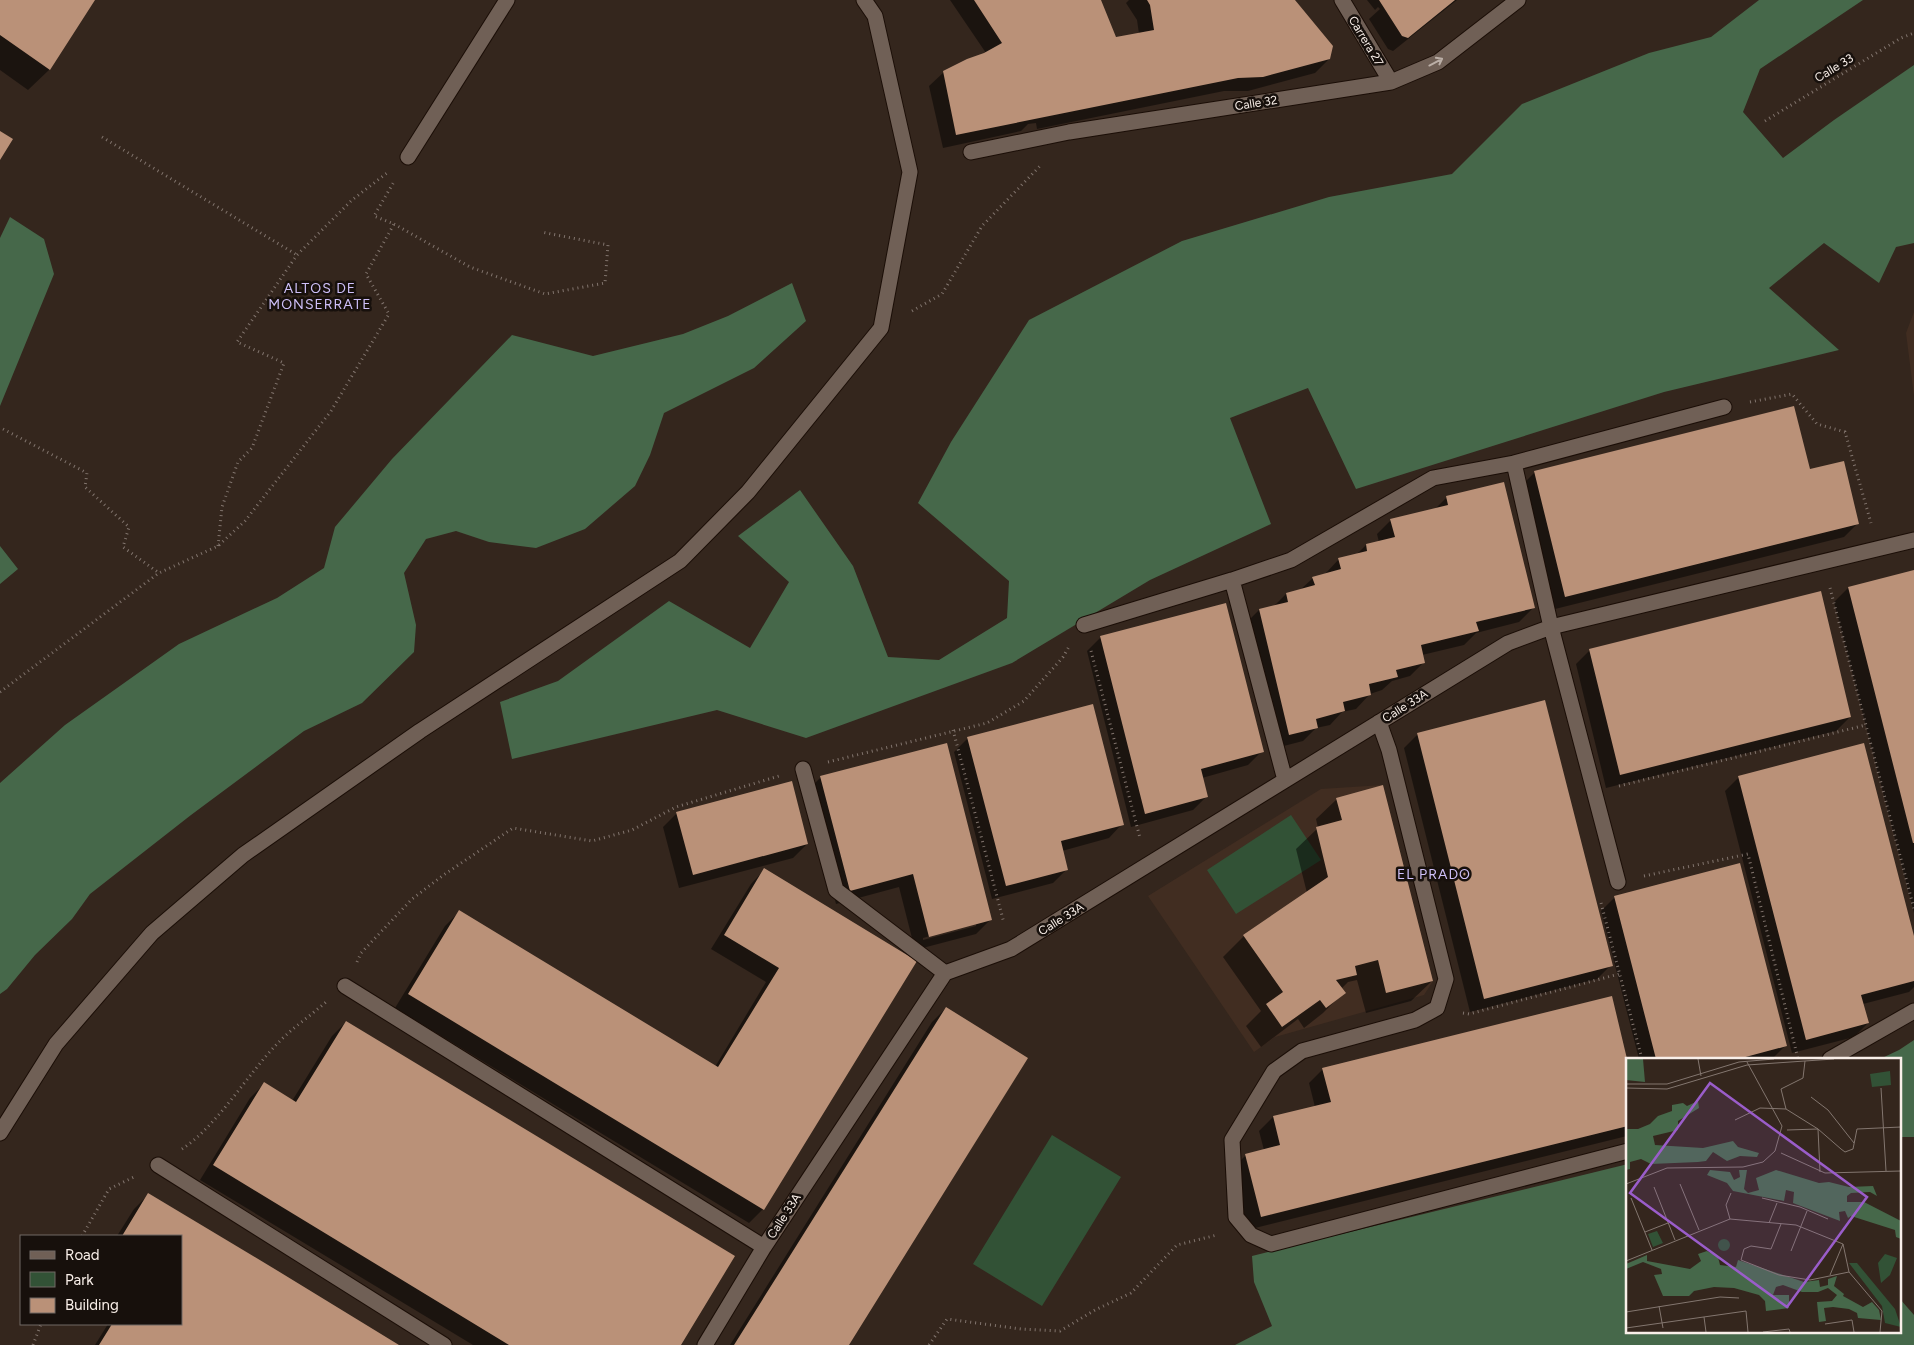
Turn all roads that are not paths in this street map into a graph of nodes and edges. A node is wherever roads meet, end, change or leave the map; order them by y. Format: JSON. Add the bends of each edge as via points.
{"nodes":[{"id":1,"x":506,"y":0,"type":"edge"},
{"id":2,"x":864,"y":0,"type":"edge"},
{"id":3,"x":1342,"y":0,"type":"edge"},
{"id":4,"x":1518,"y":0,"type":"edge"},
{"id":5,"x":1391,"y":82,"type":"junction"},
{"id":6,"x":971,"y":152,"type":"dead end"},
{"id":7,"x":408,"y":158,"type":"road end"},
{"id":8,"x":1724,"y":407,"type":"road end"},
{"id":9,"x":1514,"y":463,"type":"junction"},
{"id":10,"x":1914,"y":540,"type":"edge"},
{"id":11,"x":1232,"y":580,"type":"junction"},
{"id":12,"x":1084,"y":625,"type":"road end"},
{"id":13,"x":1551,"y":627,"type":"junction"},
{"id":14,"x":1379,"y":722,"type":"junction"},
{"id":15,"x":803,"y":769,"type":"road end"},
{"id":16,"x":1285,"y":780,"type":"junction"},
{"id":17,"x":1618,"y":882,"type":"road end"},
{"id":18,"x":945,"y":973,"type":"junction"},
{"id":19,"x":345,"y":986,"type":"road end"},
{"id":20,"x":1914,"y":1011,"type":"edge"},
{"id":21,"x":1832,"y":1058,"type":"edge"},
{"id":22,"x":0,"y":1133,"type":"edge"},
{"id":23,"x":1626,"y":1153,"type":"edge"},
{"id":24,"x":158,"y":1164,"type":"road end"},
{"id":25,"x":764,"y":1247,"type":"junction"},
{"id":26,"x":444,"y":1345,"type":"edge"},
{"id":27,"x":705,"y":1345,"type":"edge"}],
"edges":[{"from":1,"to":7,"type":"street"},
{"from":2,"to":22,"type":"street","via":[[875,16],[910,172],[881,328],[748,492],[680,561],[420,731],[243,855],[152,933],[56,1044]]},
{"from":3,"to":5,"type":"street","name":"Carrera 27"},
{"from":5,"to":4,"type":"street","name":"Calle 32","one_way":true,"via":[[1438,62]]},
{"from":5,"to":6,"type":"street","name":"Calle 32","via":[[1069,132]]},
{"from":8,"to":9,"type":"street"},
{"from":9,"to":11,"type":"street","via":[[1433,478],[1291,560]]},
{"from":9,"to":13,"type":"street"},
{"from":10,"to":13,"type":"street","name":"Calle 33A"},
{"from":11,"to":12,"type":"street"},
{"from":11,"to":16,"type":"street"},
{"from":13,"to":14,"type":"street","name":"Calle 33A","via":[[1508,643]]},
{"from":13,"to":17,"type":"street"},
{"from":14,"to":16,"type":"street","name":"Calle 33A"},
{"from":14,"to":23,"type":"street","via":[[1389,750],[1446,979],[1438,1008],[1414,1020],[1302,1051],[1274,1071],[1232,1140],[1236,1217],[1251,1236],[1271,1244]]},
{"from":15,"to":18,"type":"street","via":[[836,890]]},
{"from":16,"to":18,"type":"street","name":"Calle 33A","via":[[1011,949]]},
{"from":18,"to":25,"type":"street","name":"Calle 33A"},
{"from":19,"to":25,"type":"street"},
{"from":20,"to":21,"type":"street"},
{"from":24,"to":26,"type":"street"},
{"from":25,"to":27,"type":"street","name":"Calle 33A"}]}
